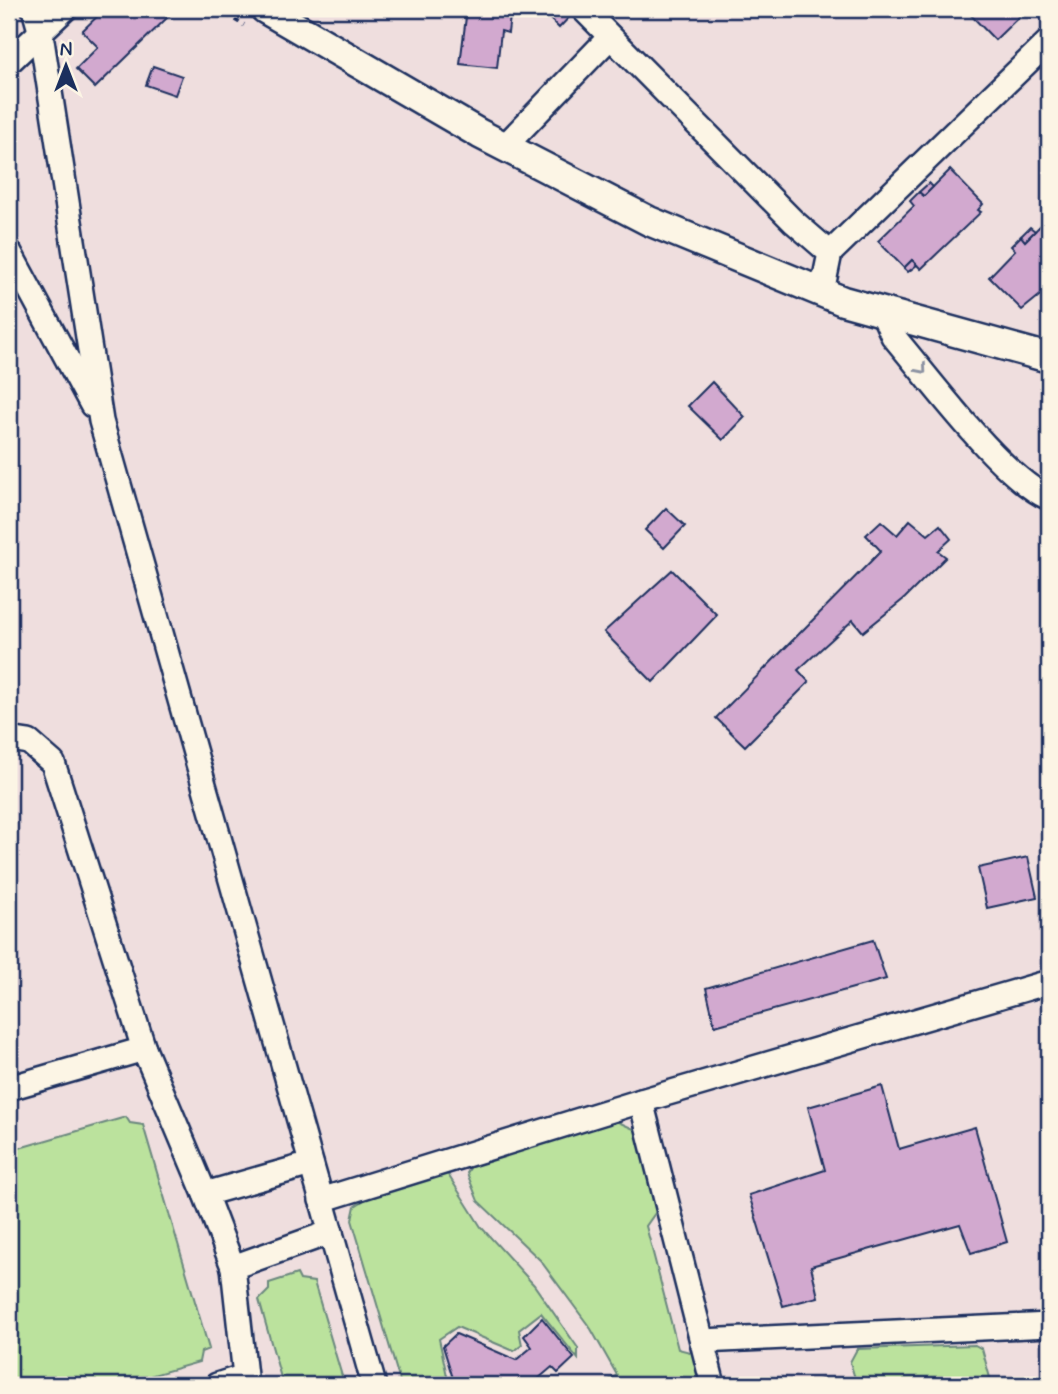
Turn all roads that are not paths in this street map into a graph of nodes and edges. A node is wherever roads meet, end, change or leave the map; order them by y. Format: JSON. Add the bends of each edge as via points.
{"nodes":[{"id":1,"x":34,"y":9,"type":"edge"},
{"id":2,"x":65,"y":9,"type":"edge"},
{"id":3,"x":583,"y":9,"type":"edge"},
{"id":4,"x":256,"y":18,"type":"edge"},
{"id":5,"x":41,"y":34,"type":"junction"},
{"id":6,"x":610,"y":37,"type":"junction"},
{"id":7,"x":1049,"y":41,"type":"edge"},
{"id":8,"x":9,"y":62,"type":"edge"},
{"id":9,"x":505,"y":146,"type":"junction"},
{"id":10,"x":9,"y":251,"type":"edge"},
{"id":11,"x":830,"y":253,"type":"junction"},
{"id":12,"x":822,"y":292,"type":"junction"},
{"id":13,"x":883,"y":314,"type":"junction"},
{"id":14,"x":1049,"y":358,"type":"edge"},
{"id":15,"x":101,"y":421,"type":"junction"},
{"id":16,"x":1049,"y":498,"type":"edge"},
{"id":17,"x":9,"y":739,"type":"edge"},
{"id":18,"x":1049,"y":982,"type":"edge"},
{"id":19,"x":144,"y":1049,"type":"junction"},
{"id":20,"x":9,"y":1088,"type":"edge"},
{"id":21,"x":641,"y":1101,"type":"junction"},
{"id":22,"x":311,"y":1164,"type":"junction"},
{"id":23,"x":205,"y":1194,"type":"junction"},
{"id":24,"x":321,"y":1200,"type":"junction"},
{"id":25,"x":331,"y":1232,"type":"junction"},
{"id":26,"x":233,"y":1267,"type":"junction"},
{"id":27,"x":1049,"y":1325,"type":"edge"},
{"id":28,"x":702,"y":1341,"type":"junction"},
{"id":29,"x":217,"y":1385,"type":"edge"},
{"id":30,"x":374,"y":1385,"type":"edge"},
{"id":31,"x":713,"y":1385,"type":"edge"}],
"edges":[{"from":1,"to":5,"type":"street"},
{"from":2,"to":5,"type":"street"},
{"from":3,"to":6,"type":"street"},
{"from":4,"to":9,"type":"street"},
{"from":5,"to":8,"type":"street"},
{"from":5,"to":15,"type":"street"},
{"from":6,"to":9,"type":"street"},
{"from":6,"to":11,"type":"street"},
{"from":7,"to":11,"type":"street"},
{"from":9,"to":12,"type":"street","via":[[649,220]]},
{"from":10,"to":15,"type":"street"},
{"from":11,"to":12,"type":"street"},
{"from":12,"to":13,"type":"street"},
{"from":13,"to":14,"type":"street"},
{"from":13,"to":16,"type":"street","one_way":true,"via":[[892,336],[1007,468]]},
{"from":15,"to":22,"type":"street"},
{"from":17,"to":19,"type":"street","via":[[29,742],[54,763]]},
{"from":18,"to":21,"type":"street"},
{"from":19,"to":20,"type":"street"},
{"from":19,"to":23,"type":"street"},
{"from":21,"to":24,"type":"street"},
{"from":21,"to":28,"type":"street"},
{"from":22,"to":23,"type":"street"},
{"from":22,"to":24,"type":"street"},
{"from":23,"to":26,"type":"street"},
{"from":24,"to":25,"type":"street"},
{"from":25,"to":26,"type":"street"},
{"from":25,"to":30,"type":"street"},
{"from":26,"to":29,"type":"street","via":[[245,1376]]},
{"from":27,"to":28,"type":"street"},
{"from":28,"to":31,"type":"street"}]}
